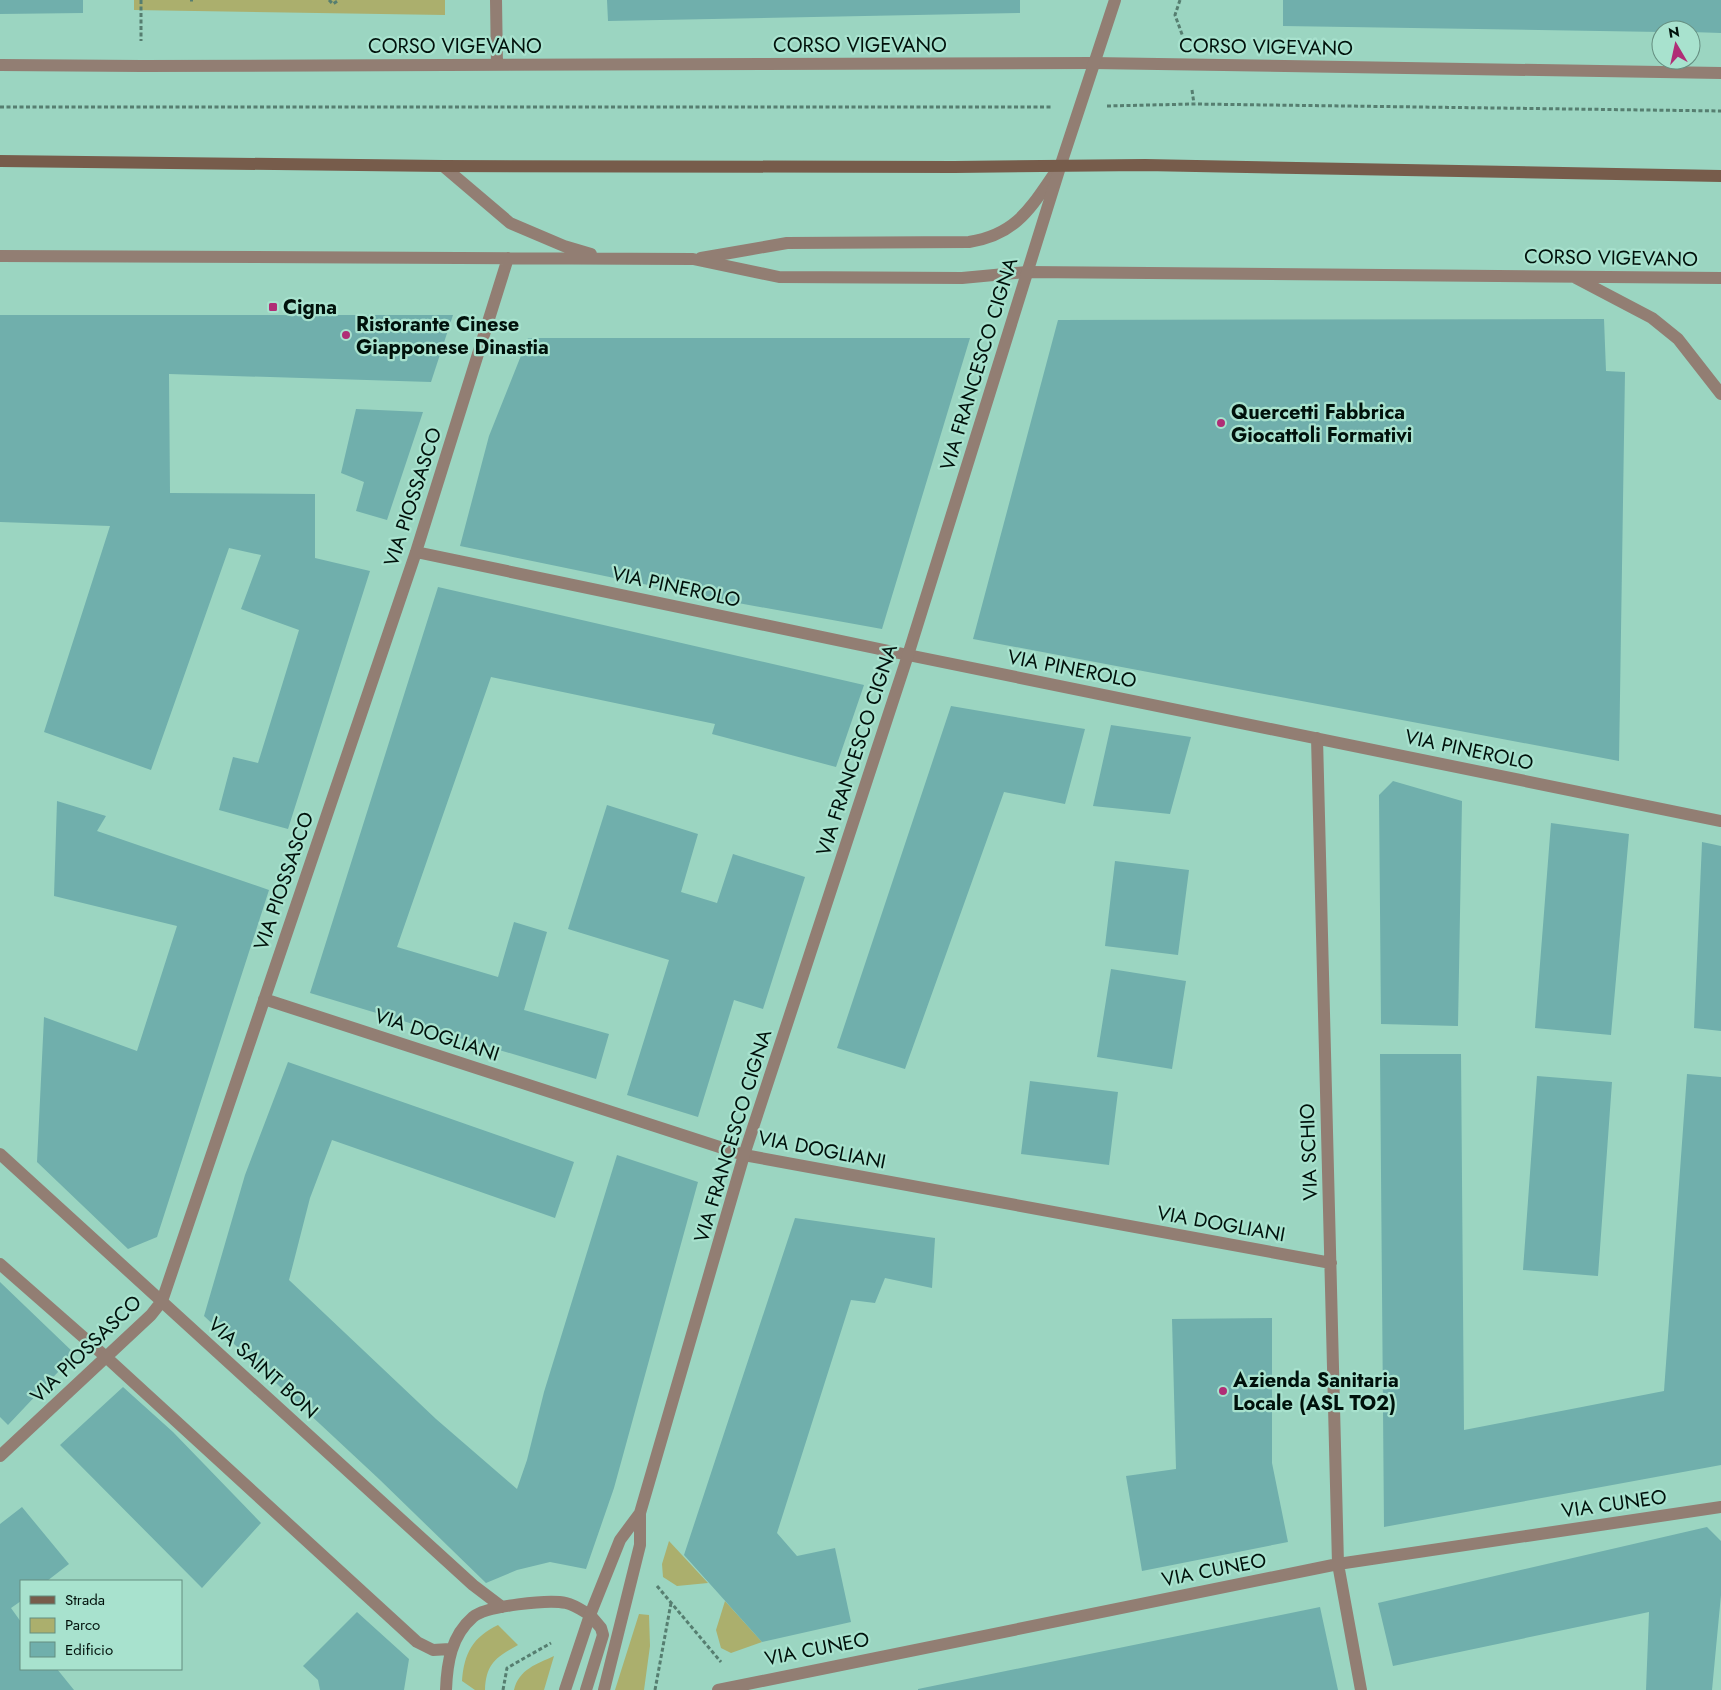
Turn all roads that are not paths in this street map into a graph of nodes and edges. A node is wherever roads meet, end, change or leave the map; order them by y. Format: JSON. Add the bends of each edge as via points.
{"nodes":[{"id":1,"x":496,"y":0,"type":"edge"},
{"id":2,"x":1115,"y":0,"type":"edge"},
{"id":3,"x":1093,"y":63,"type":"junction"},
{"id":4,"x":0,"y":65,"type":"edge"},
{"id":5,"x":497,"y":65,"type":"junction"},
{"id":6,"x":1721,"y":74,"type":"edge"},
{"id":7,"x":0,"y":161,"type":"edge"},
{"id":8,"x":1061,"y":164,"type":"junction"},
{"id":9,"x":443,"y":166,"type":"junction"},
{"id":10,"x":1721,"y":176,"type":"edge"},
{"id":11,"x":0,"y":256,"type":"edge"},
{"id":12,"x":508,"y":258,"type":"junction"},
{"id":13,"x":603,"y":258,"type":"junction"},
{"id":14,"x":693,"y":260,"type":"junction"},
{"id":15,"x":1027,"y":272,"type":"junction"},
{"id":16,"x":1572,"y":276,"type":"junction"},
{"id":17,"x":1721,"y":278,"type":"edge"},
{"id":18,"x":1721,"y":394,"type":"edge"},
{"id":19,"x":416,"y":552,"type":"junction"},
{"id":20,"x":908,"y":655,"type":"junction"},
{"id":21,"x":1317,"y":738,"type":"junction"},
{"id":22,"x":1721,"y":821,"type":"edge"},
{"id":23,"x":264,"y":999,"type":"junction"},
{"id":24,"x":0,"y":1154,"type":"edge"},
{"id":25,"x":744,"y":1155,"type":"junction"},
{"id":26,"x":1331,"y":1263,"type":"junction"},
{"id":27,"x":0,"y":1264,"type":"edge"},
{"id":28,"x":162,"y":1301,"type":"junction"},
{"id":29,"x":106,"y":1357,"type":"junction"},
{"id":30,"x":0,"y":1456,"type":"edge"},
{"id":31,"x":1721,"y":1507,"type":"edge"},
{"id":32,"x":640,"y":1513,"type":"junction"},
{"id":33,"x":1338,"y":1564,"type":"junction"},
{"id":34,"x":502,"y":1607,"type":"junction"},
{"id":35,"x":590,"y":1615,"type":"junction"},
{"id":36,"x":450,"y":1650,"type":"junction"},
{"id":37,"x":446,"y":1690,"type":"edge"},
{"id":38,"x":565,"y":1690,"type":"edge"},
{"id":39,"x":586,"y":1690,"type":"edge"},
{"id":40,"x":604,"y":1690,"type":"edge"},
{"id":41,"x":718,"y":1690,"type":"edge"},
{"id":42,"x":1362,"y":1690,"type":"edge"}],
"edges":[{"from":1,"to":5,"type":"street"},
{"from":2,"to":3,"type":"street","name":"VIA FRANCESCO CIGNA"},
{"from":3,"to":5,"type":"street","name":"CORSO VIGEVANO"},
{"from":3,"to":6,"type":"street","name":"CORSO VIGEVANO"},
{"from":3,"to":8,"type":"street","name":"VIA FRANCESCO CIGNA"},
{"from":4,"to":5,"type":"street","name":"CORSO VIGEVANO"},
{"from":7,"to":9,"type":"main road"},
{"from":8,"to":9,"type":"main road","via":[[964,167]]},
{"from":8,"to":10,"type":"main road"},
{"from":8,"to":14,"type":"street","name":"CORSO VIGEVANO","via":[[1015,225],[990,238],[969,242],[787,243]]},
{"from":8,"to":15,"type":"street","name":"VIA FRANCESCO CIGNA"},
{"from":9,"to":13,"type":"street","name":"CORSO VIGEVANO","via":[[510,223],[564,246]]},
{"from":11,"to":12,"type":"street","name":"CORSO VIGEVANO"},
{"from":12,"to":13,"type":"street","name":"CORSO VIGEVANO"},
{"from":12,"to":19,"type":"street","name":"VIA PIOSSASCO"},
{"from":13,"to":14,"type":"street","name":"CORSO VIGEVANO"},
{"from":14,"to":15,"type":"street","name":"CORSO VIGEVANO","via":[[779,277],[962,278]]},
{"from":15,"to":16,"type":"street","name":"CORSO VIGEVANO"},
{"from":15,"to":20,"type":"street","name":"VIA FRANCESCO CIGNA"},
{"from":16,"to":17,"type":"street","name":"CORSO VIGEVANO"},
{"from":16,"to":18,"type":"street","via":[[1652,318],[1678,339]]},
{"from":19,"to":20,"type":"street","name":"VIA PINEROLO"},
{"from":19,"to":23,"type":"street","name":"VIA PIOSSASCO"},
{"from":20,"to":21,"type":"street","name":"VIA PINEROLO"},
{"from":20,"to":25,"type":"street","name":"VIA FRANCESCO CIGNA"},
{"from":21,"to":22,"type":"street","name":"VIA PINEROLO"},
{"from":21,"to":26,"type":"street","name":"VIA SCHIO"},
{"from":23,"to":25,"type":"street","name":"VIA DOGLIANI"},
{"from":23,"to":28,"type":"street","name":"VIA PIOSSASCO"},
{"from":24,"to":28,"type":"street","name":"VIA SAINT BON"},
{"from":25,"to":26,"type":"street","name":"VIA DOGLIANI"},
{"from":25,"to":32,"type":"street","name":"VIA FRANCESCO CIGNA"},
{"from":26,"to":33,"type":"street","name":"VIA SCHIO"},
{"from":27,"to":29,"type":"street"},
{"from":28,"to":29,"type":"street","name":"VIA PIOSSASCO"},
{"from":28,"to":34,"type":"street","name":"VIA SAINT BON","via":[[473,1585]]},
{"from":29,"to":30,"type":"street","name":"VIA PIOSSASCO"},
{"from":29,"to":36,"type":"street","via":[[417,1642],[433,1650]]},
{"from":31,"to":33,"type":"street","name":"VIA CUNEO"},
{"from":32,"to":35,"type":"street","name":"VIA FRANCESCO CIGNA","via":[[620,1540]]},
{"from":32,"to":40,"type":"street","name":"VIA FRANCESCO CIGNA","via":[[640,1545]]},
{"from":33,"to":41,"type":"street","name":"VIA CUNEO"},
{"from":33,"to":42,"type":"street","name":"VIA SCHIO"},
{"from":34,"to":35,"type":"street","via":[[543,1601],[565,1603]]},
{"from":34,"to":36,"type":"street","via":[[474,1616]]},
{"from":35,"to":38,"type":"street","name":"VIA FRANCESCO CIGNA"},
{"from":35,"to":39,"type":"street","via":[[603,1635]]},
{"from":36,"to":37,"type":"street"}]}
